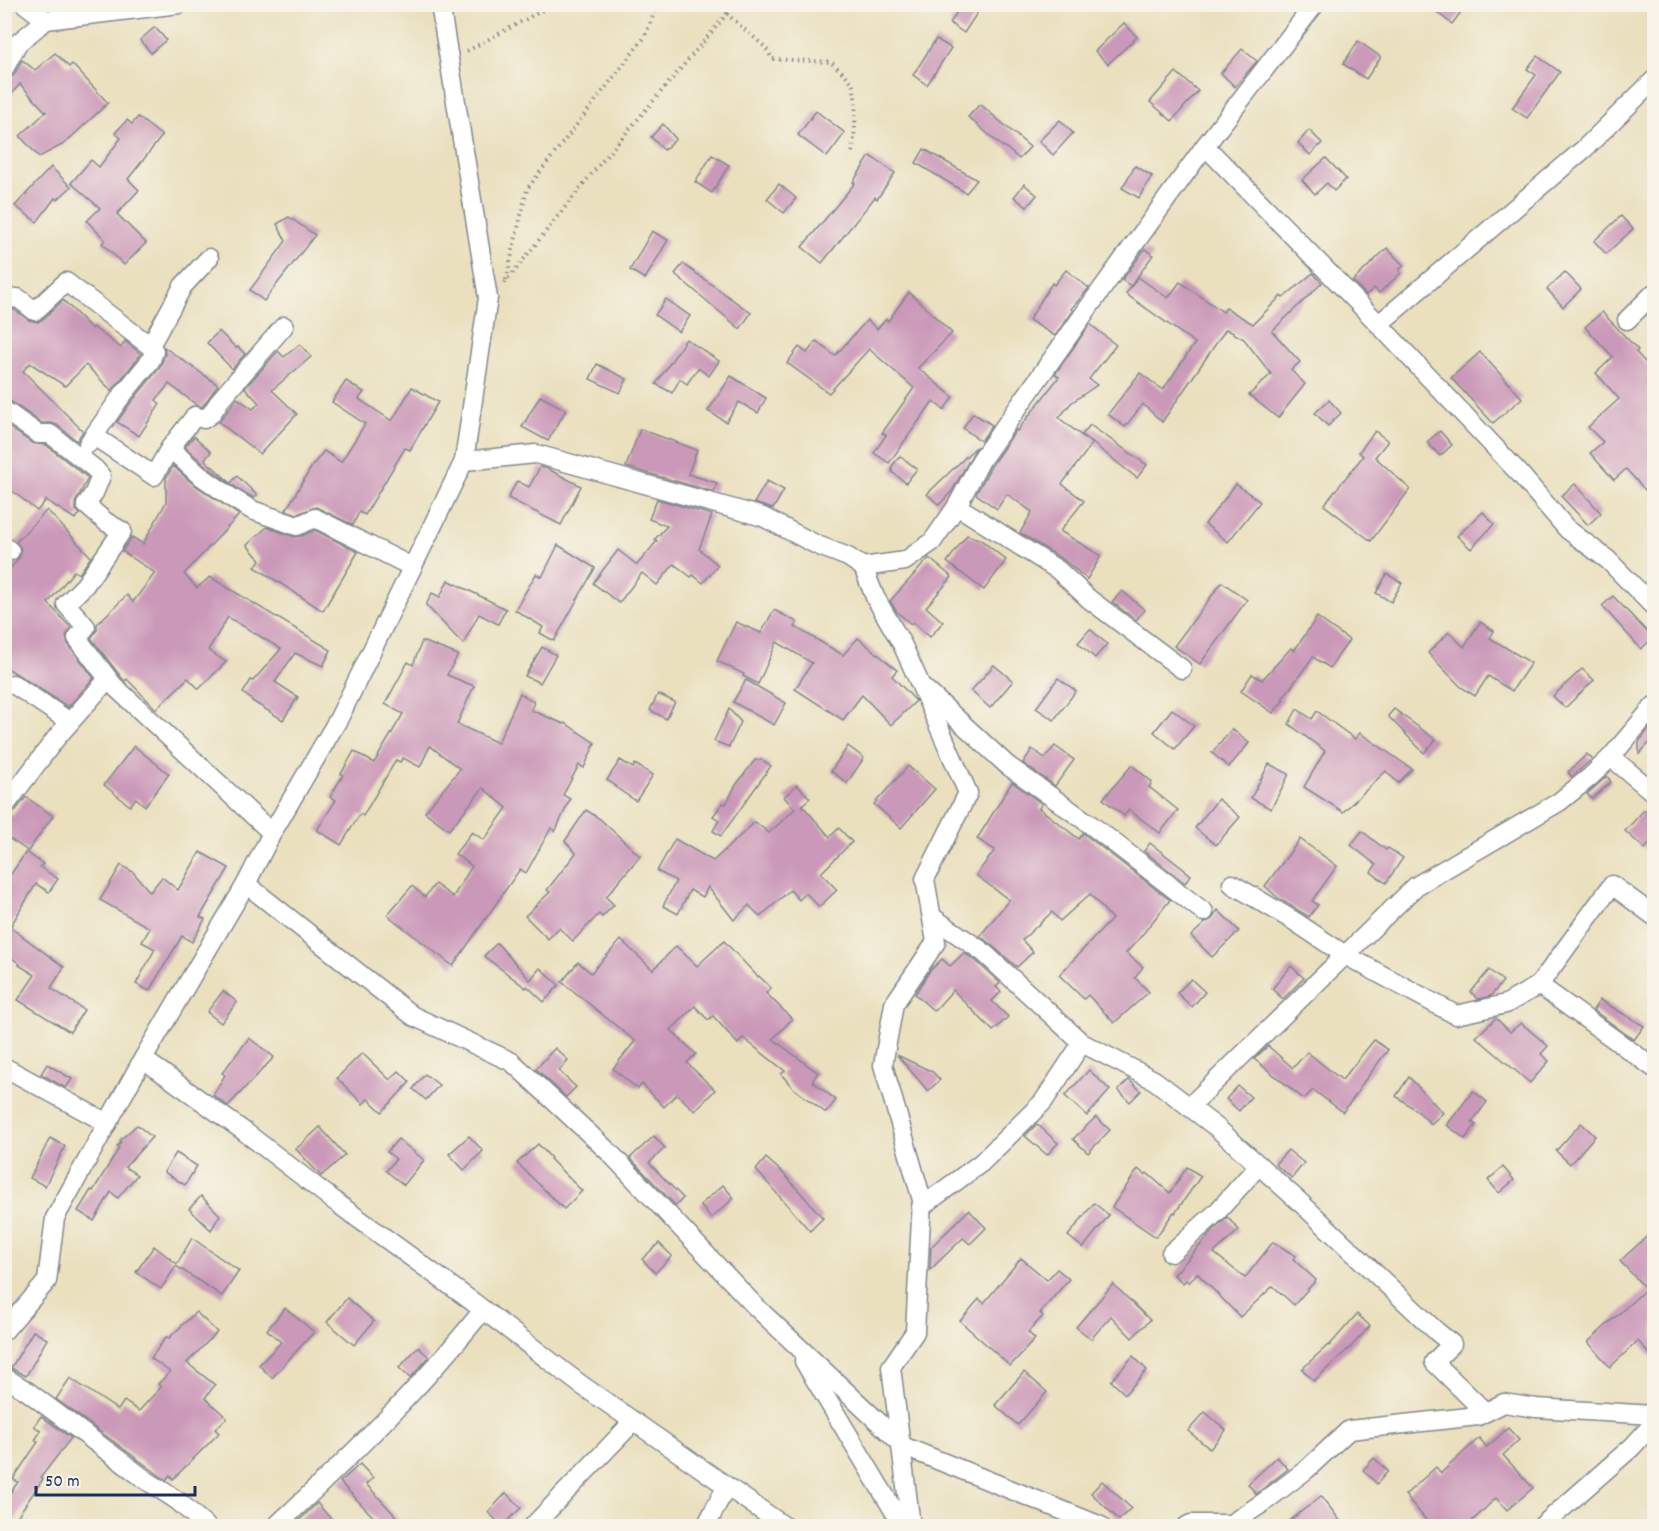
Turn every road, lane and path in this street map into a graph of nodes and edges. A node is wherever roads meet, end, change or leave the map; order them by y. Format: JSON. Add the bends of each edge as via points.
{"nodes":[{"id":1,"x":25,"y":4,"type":"edge"},
{"id":2,"x":179,"y":4,"type":"edge"},
{"id":3,"x":440,"y":4,"type":"edge"},
{"id":4,"x":554,"y":4,"type":"edge"},
{"id":5,"x":658,"y":4,"type":"edge"},
{"id":6,"x":730,"y":4,"type":"edge"},
{"id":7,"x":1315,"y":4,"type":"edge"},
{"id":8,"x":727,"y":14,"type":"junction"},
{"id":9,"x":46,"y":20,"type":"junction"},
{"id":10,"x":449,"y":61,"type":"junction"},
{"id":11,"x":4,"y":69,"type":"edge"},
{"id":12,"x":1654,"y":80,"type":"edge"},
{"id":13,"x":1205,"y":146,"type":"junction"},
{"id":14,"x":852,"y":156,"type":"dead end"},
{"id":15,"x":209,"y":258,"type":"dead end"},
{"id":16,"x":506,"y":283,"type":"junction"},
{"id":17,"x":1654,"y":293,"type":"edge"},
{"id":18,"x":488,"y":298,"type":"junction"},
{"id":19,"x":9,"y":302,"type":"edge"},
{"id":20,"x":1627,"y":320,"type":"dead end"},
{"id":21,"x":1379,"y":324,"type":"junction"},
{"id":22,"x":284,"y":326,"type":"dead end"},
{"id":23,"x":150,"y":346,"type":"junction"},
{"id":24,"x":5,"y":410,"type":"edge"},
{"id":25,"x":94,"y":436,"type":"junction"},
{"id":26,"x":170,"y":448,"type":"junction"},
{"id":27,"x":78,"y":456,"type":"junction"},
{"id":28,"x":464,"y":461,"type":"junction"},
{"id":29,"x":957,"y":506,"type":"junction"},
{"id":30,"x":412,"y":567,"type":"junction"},
{"id":31,"x":863,"y":567,"type":"junction"},
{"id":32,"x":1653,"y":603,"type":"edge"},
{"id":33,"x":1182,"y":669,"type":"dead end"},
{"id":34,"x":108,"y":679,"type":"junction"},
{"id":35,"x":13,"y":684,"type":"dead end"},
{"id":36,"x":921,"y":686,"type":"junction"},
{"id":37,"x":1654,"y":706,"type":"edge"},
{"id":38,"x":70,"y":722,"type":"junction"},
{"id":39,"x":1611,"y":757,"type":"junction"},
{"id":40,"x":1654,"y":793,"type":"edge"},
{"id":41,"x":4,"y":807,"type":"edge"},
{"id":42,"x":272,"y":833,"type":"junction"},
{"id":43,"x":246,"y":884,"type":"junction"},
{"id":44,"x":1232,"y":884,"type":"dead end"},
{"id":45,"x":1204,"y":912,"type":"dead end"},
{"id":46,"x":1654,"y":916,"type":"edge"},
{"id":47,"x":932,"y":917,"type":"junction"},
{"id":48,"x":1345,"y":955,"type":"junction"},
{"id":49,"x":1539,"y":985,"type":"junction"},
{"id":50,"x":1082,"y":1043,"type":"junction"},
{"id":51,"x":143,"y":1059,"type":"junction"},
{"id":52,"x":4,"y":1067,"type":"edge"},
{"id":53,"x":1654,"y":1068,"type":"edge"},
{"id":54,"x":1189,"y":1107,"type":"junction"},
{"id":55,"x":108,"y":1123,"type":"junction"},
{"id":56,"x":1260,"y":1165,"type":"junction"},
{"id":57,"x":921,"y":1207,"type":"junction"},
{"id":58,"x":1171,"y":1253,"type":"dead end"},
{"id":59,"x":483,"y":1310,"type":"junction"},
{"id":60,"x":4,"y":1330,"type":"edge"},
{"id":61,"x":793,"y":1342,"type":"junction"},
{"id":62,"x":4,"y":1377,"type":"edge"},
{"id":63,"x":1485,"y":1412,"type":"junction"},
{"id":64,"x":1654,"y":1414,"type":"edge"},
{"id":65,"x":633,"y":1422,"type":"junction"},
{"id":66,"x":1654,"y":1423,"type":"edge"},
{"id":67,"x":901,"y":1444,"type":"junction"},
{"id":68,"x":726,"y":1487,"type":"junction"},
{"id":69,"x":1233,"y":1525,"type":"edge"},
{"id":70,"x":206,"y":1527,"type":"edge"},
{"id":71,"x":276,"y":1527,"type":"edge"},
{"id":72,"x":533,"y":1527,"type":"edge"},
{"id":73,"x":706,"y":1527,"type":"edge"},
{"id":74,"x":784,"y":1527,"type":"edge"},
{"id":75,"x":903,"y":1527,"type":"edge"},
{"id":76,"x":911,"y":1527,"type":"edge"},
{"id":77,"x":1101,"y":1527,"type":"edge"},
{"id":78,"x":1187,"y":1527,"type":"edge"},
{"id":79,"x":1542,"y":1527,"type":"edge"}],
"edges":[{"from":1,"to":9,"type":"street"},
{"from":2,"to":9,"type":"street"},
{"from":3,"to":10,"type":"street"},
{"from":4,"to":10,"type":"path"},
{"from":5,"to":16,"type":"path","via":[[644,38],[527,189]]},
{"from":6,"to":8,"type":"path"},
{"from":7,"to":13,"type":"street"},
{"from":8,"to":14,"type":"path","via":[[766,48],[772,59],[831,62],[851,82],[855,105]]},
{"from":8,"to":16,"type":"path","via":[[593,172]]},
{"from":9,"to":11,"type":"street","via":[[18,43]]},
{"from":10,"to":18,"type":"street"},
{"from":12,"to":21,"type":"street","via":[[1584,149]]},
{"from":13,"to":21,"type":"street"},
{"from":13,"to":29,"type":"street","via":[[981,460]]},
{"from":15,"to":23,"type":"street","via":[[183,286]]},
{"from":16,"to":18,"type":"path"},
{"from":17,"to":20,"type":"street"},
{"from":18,"to":28,"type":"street"},
{"from":19,"to":23,"type":"street","via":[[35,311],[66,282]]},
{"from":21,"to":32,"type":"street","via":[[1567,529],[1608,560]]},
{"from":22,"to":26,"type":"street","via":[[211,414],[204,419],[195,416]]},
{"from":23,"to":25,"type":"street","via":[[151,360]]},
{"from":24,"to":27,"type":"street","via":[[38,434],[50,434]]},
{"from":25,"to":26,"type":"street","via":[[154,476]]},
{"from":25,"to":27,"type":"street"},
{"from":26,"to":30,"type":"street","via":[[198,474],[252,510],[297,526],[315,518]]},
{"from":27,"to":34,"type":"street","via":[[100,476],[86,505],[123,531],[85,585],[66,604],[86,627],[77,638]]},
{"from":28,"to":30,"type":"street"},
{"from":28,"to":31,"type":"street","via":[[537,454],[763,517]]},
{"from":29,"to":31,"type":"street","via":[[932,543],[905,561]]},
{"from":29,"to":33,"type":"street","via":[[1058,570],[1089,599]]},
{"from":30,"to":42,"type":"street","via":[[339,718]]},
{"from":31,"to":36,"type":"street"},
{"from":34,"to":38,"type":"street"},
{"from":34,"to":42,"type":"street"},
{"from":35,"to":38,"type":"street"},
{"from":36,"to":45,"type":"street","via":[[1007,765]]},
{"from":36,"to":47,"type":"street","via":[[968,793],[925,879]]},
{"from":37,"to":39,"type":"street"},
{"from":38,"to":41,"type":"street"},
{"from":39,"to":40,"type":"street"},
{"from":39,"to":48,"type":"street","via":[[1559,802],[1416,886]]},
{"from":42,"to":43,"type":"street"},
{"from":43,"to":51,"type":"street"},
{"from":43,"to":61,"type":"street","via":[[413,1016],[512,1062],[610,1154]]},
{"from":44,"to":48,"type":"street"},
{"from":46,"to":49,"type":"street","via":[[1612,885]]},
{"from":47,"to":50,"type":"street","via":[[982,951]]},
{"from":47,"to":57,"type":"street","via":[[936,942],[894,1004],[882,1065]]},
{"from":48,"to":49,"type":"street","via":[[1456,1015],[1506,1004]]},
{"from":48,"to":54,"type":"street"},
{"from":49,"to":53,"type":"street"},
{"from":50,"to":54,"type":"street","via":[[1154,1080]]},
{"from":50,"to":57,"type":"street","via":[[1043,1102],[981,1163]]},
{"from":51,"to":55,"type":"street"},
{"from":51,"to":59,"type":"street"},
{"from":52,"to":55,"type":"street"},
{"from":54,"to":56,"type":"street"},
{"from":55,"to":60,"type":"street","via":[[54,1218],[47,1281]]},
{"from":56,"to":58,"type":"street"},
{"from":56,"to":63,"type":"street","via":[[1452,1344],[1434,1362]]},
{"from":57,"to":67,"type":"street","via":[[915,1332],[891,1367]]},
{"from":59,"to":65,"type":"street"},
{"from":59,"to":71,"type":"street","via":[[367,1439]]},
{"from":61,"to":67,"type":"street"},
{"from":61,"to":75,"type":"street"},
{"from":62,"to":70,"type":"street","via":[[178,1501]]},
{"from":63,"to":64,"type":"street","via":[[1504,1403]]},
{"from":63,"to":69,"type":"street","via":[[1478,1416],[1349,1430],[1306,1470]]},
{"from":65,"to":68,"type":"street"},
{"from":65,"to":72,"type":"street"},
{"from":66,"to":79,"type":"street"},
{"from":67,"to":76,"type":"street"},
{"from":67,"to":77,"type":"street"},
{"from":68,"to":73,"type":"street"},
{"from":68,"to":74,"type":"street"},
{"from":69,"to":78,"type":"street"}]}
